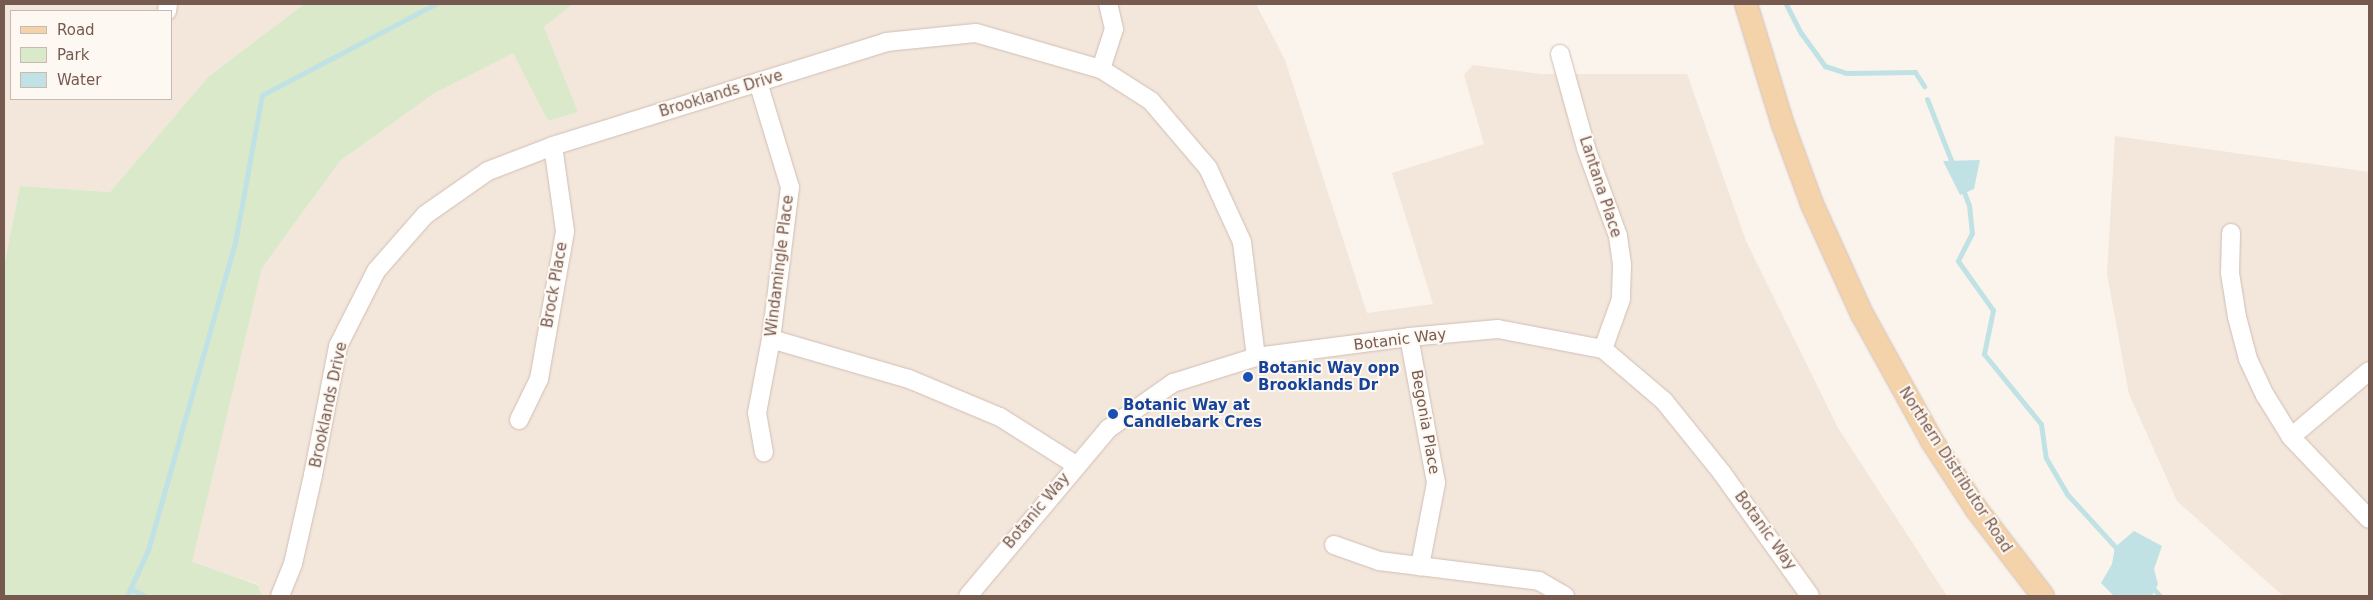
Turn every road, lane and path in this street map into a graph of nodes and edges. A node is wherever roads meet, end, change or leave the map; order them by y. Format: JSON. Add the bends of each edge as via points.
{"nodes":[{"id":1,"x":1108,"y":4,"type":"edge"},
{"id":2,"x":1746,"y":4,"type":"edge"},
{"id":3,"x":1560,"y":54,"type":"dead end"},
{"id":4,"x":1101,"y":69,"type":"junction"},
{"id":5,"x":758,"y":82,"type":"junction"},
{"id":6,"x":553,"y":146,"type":"junction"},
{"id":7,"x":2231,"y":233,"type":"dead end"},
{"id":8,"x":1409,"y":337,"type":"junction"},
{"id":9,"x":771,"y":339,"type":"junction"},
{"id":10,"x":1603,"y":349,"type":"junction"},
{"id":11,"x":1256,"y":357,"type":"junction"},
{"id":12,"x":2369,"y":371,"type":"edge"},
{"id":13,"x":519,"y":420,"type":"dead end"},
{"id":14,"x":2291,"y":437,"type":"junction"},
{"id":15,"x":764,"y":452,"type":"dead end"},
{"id":16,"x":1076,"y":465,"type":"junction"},
{"id":17,"x":2369,"y":519,"type":"edge"},
{"id":18,"x":1334,"y":545,"type":"dead end"},
{"id":19,"x":1420,"y":566,"type":"junction"},
{"id":20,"x":280,"y":596,"type":"edge"},
{"id":21,"x":968,"y":596,"type":"edge"},
{"id":22,"x":1565,"y":596,"type":"edge"},
{"id":23,"x":1810,"y":596,"type":"edge"},
{"id":24,"x":2042,"y":596,"type":"edge"}],
"edges":[{"from":1,"to":4,"type":"street","via":[[1114,29]]},
{"from":2,"to":24,"type":"main road","name":"Northern Distributor Road","via":[[1782,122],[1812,204],[1862,314],[1947,464]]},
{"from":3,"to":10,"type":"street","name":"Lantana Place","via":[[1586,148],[1618,236],[1622,266],[1621,299]]},
{"from":4,"to":5,"type":"street","name":"Brooklands Drive","via":[[976,33],[886,42]]},
{"from":4,"to":11,"type":"street","name":"Brooklands Drive","via":[[1150,102],[1208,168],[1242,242]]},
{"from":5,"to":6,"type":"street","name":"Brooklands Drive"},
{"from":5,"to":9,"type":"street","name":"Windamingle Place","via":[[790,187]]},
{"from":6,"to":13,"type":"street","name":"Brock Place","via":[[565,231],[538,379]]},
{"from":6,"to":20,"type":"street","name":"Brooklands Drive","via":[[488,171],[449,198],[425,215],[376,271],[338,346],[314,476],[292,564]]},
{"from":7,"to":14,"type":"street","via":[[2230,273],[2248,359]]},
{"from":8,"to":10,"type":"street","name":"Botanic Way","via":[[1498,329]]},
{"from":8,"to":11,"type":"street","name":"Botanic Way"},
{"from":8,"to":19,"type":"street","name":"Begonia Place","via":[[1436,483]]},
{"from":9,"to":15,"type":"street","name":"Windamingle Place","via":[[757,413]]},
{"from":9,"to":16,"type":"street","via":[[918,382],[1000,417]]},
{"from":10,"to":23,"type":"street","name":"Botanic Way","via":[[1664,401],[1722,473]]},
{"from":11,"to":16,"type":"street","name":"Botanic Way","via":[[1172,382],[1108,429]]},
{"from":12,"to":14,"type":"street"},
{"from":14,"to":17,"type":"street"},
{"from":16,"to":21,"type":"street","name":"Botanic Way"},
{"from":18,"to":19,"type":"street","via":[[1379,561]]},
{"from":19,"to":22,"type":"street","via":[[1539,581]]}]}
